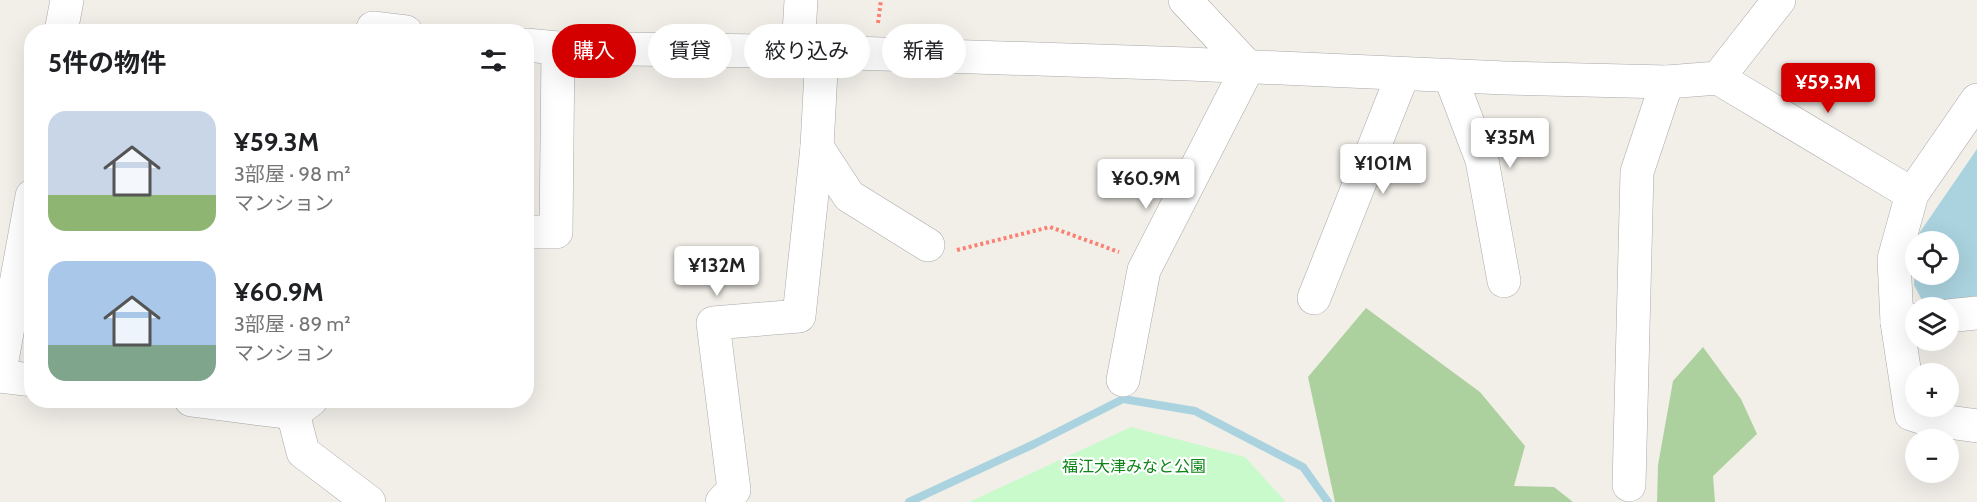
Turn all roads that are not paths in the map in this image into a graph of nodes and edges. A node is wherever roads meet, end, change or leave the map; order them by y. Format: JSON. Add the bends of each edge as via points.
{"nodes":[{"id":1,"x":67,"y":0,"type":"edge"},
{"id":2,"x":801,"y":0,"type":"edge"},
{"id":3,"x":1185,"y":0,"type":"edge"},
{"id":4,"x":1779,"y":0,"type":"edge"},
{"id":5,"x":62,"y":24,"type":"edge"},
{"id":6,"x":805,"y":24,"type":"edge"},
{"id":7,"x":534,"y":46,"type":"edge"},
{"id":8,"x":552,"y":47,"type":"edge"},
{"id":9,"x":636,"y":49,"type":"edge"},
{"id":10,"x":744,"y":50,"type":"edge"},
{"id":11,"x":870,"y":53,"type":"edge"},
{"id":12,"x":1248,"y":67,"type":"junction"},
{"id":13,"x":1404,"y":74,"type":"junction"},
{"id":14,"x":1450,"y":76,"type":"junction"},
{"id":15,"x":558,"y":78,"type":"edge"},
{"id":16,"x":812,"y":78,"type":"edge"},
{"id":17,"x":1718,"y":78,"type":"junction"},
{"id":18,"x":1667,"y":82,"type":"junction"},
{"id":19,"x":1977,"y":100,"type":"edge"},
{"id":20,"x":817,"y":147,"type":"junction"},
{"id":21,"x":1912,"y":194,"type":"junction"},
{"id":22,"x":534,"y":232,"type":"edge"},
{"id":23,"x":24,"y":240,"type":"edge"},
{"id":24,"x":928,"y":245,"type":"road end"},
{"id":25,"x":1504,"y":281,"type":"dead end"},
{"id":26,"x":1314,"y":298,"type":"dead end"},
{"id":27,"x":1977,"y":313,"type":"edge"},
{"id":28,"x":1959,"y":315,"type":"edge"},
{"id":29,"x":1905,"y":316,"type":"edge"},
{"id":30,"x":1908,"y":351,"type":"edge"},
{"id":31,"x":0,"y":371,"type":"edge"},
{"id":32,"x":0,"y":376,"type":"edge"},
{"id":33,"x":24,"y":379,"type":"edge"},
{"id":34,"x":1123,"y":380,"type":"dead end"},
{"id":35,"x":302,"y":408,"type":"edge"},
{"id":36,"x":1977,"y":426,"type":"edge"},
{"id":37,"x":1629,"y":485,"type":"dead end"},
{"id":38,"x":369,"y":502,"type":"edge"},
{"id":39,"x":722,"y":502,"type":"edge"}],
"edges":[{"from":1,"to":5,"type":"street"},
{"from":2,"to":6,"type":"street"},
{"from":3,"to":12,"type":"street"},
{"from":4,"to":17,"type":"street"},
{"from":7,"to":8,"type":"street"},
{"from":9,"to":10,"type":"street"},
{"from":11,"to":12,"type":"street"},
{"from":12,"to":13,"type":"street"},
{"from":12,"to":34,"type":"street","via":[[1144,270]]},
{"from":13,"to":14,"type":"street"},
{"from":13,"to":26,"type":"street"},
{"from":14,"to":18,"type":"street"},
{"from":14,"to":25,"type":"street","via":[[1482,160]]},
{"from":15,"to":22,"type":"street","via":[[556,232]]},
{"from":16,"to":20,"type":"street"},
{"from":17,"to":18,"type":"street"},
{"from":17,"to":21,"type":"street"},
{"from":18,"to":37,"type":"street","via":[[1637,172]]},
{"from":19,"to":21,"type":"street"},
{"from":20,"to":24,"type":"street","via":[[849,196]]},
{"from":20,"to":39,"type":"street","via":[[799,316],[713,323],[734,490]]},
{"from":21,"to":29,"type":"street","via":[[1894,259]]},
{"from":23,"to":31,"type":"street"},
{"from":27,"to":28,"type":"street"},
{"from":30,"to":36,"type":"street","via":[[1911,414]]},
{"from":32,"to":33,"type":"street"},
{"from":35,"to":38,"type":"street","via":[[303,452]]}]}
